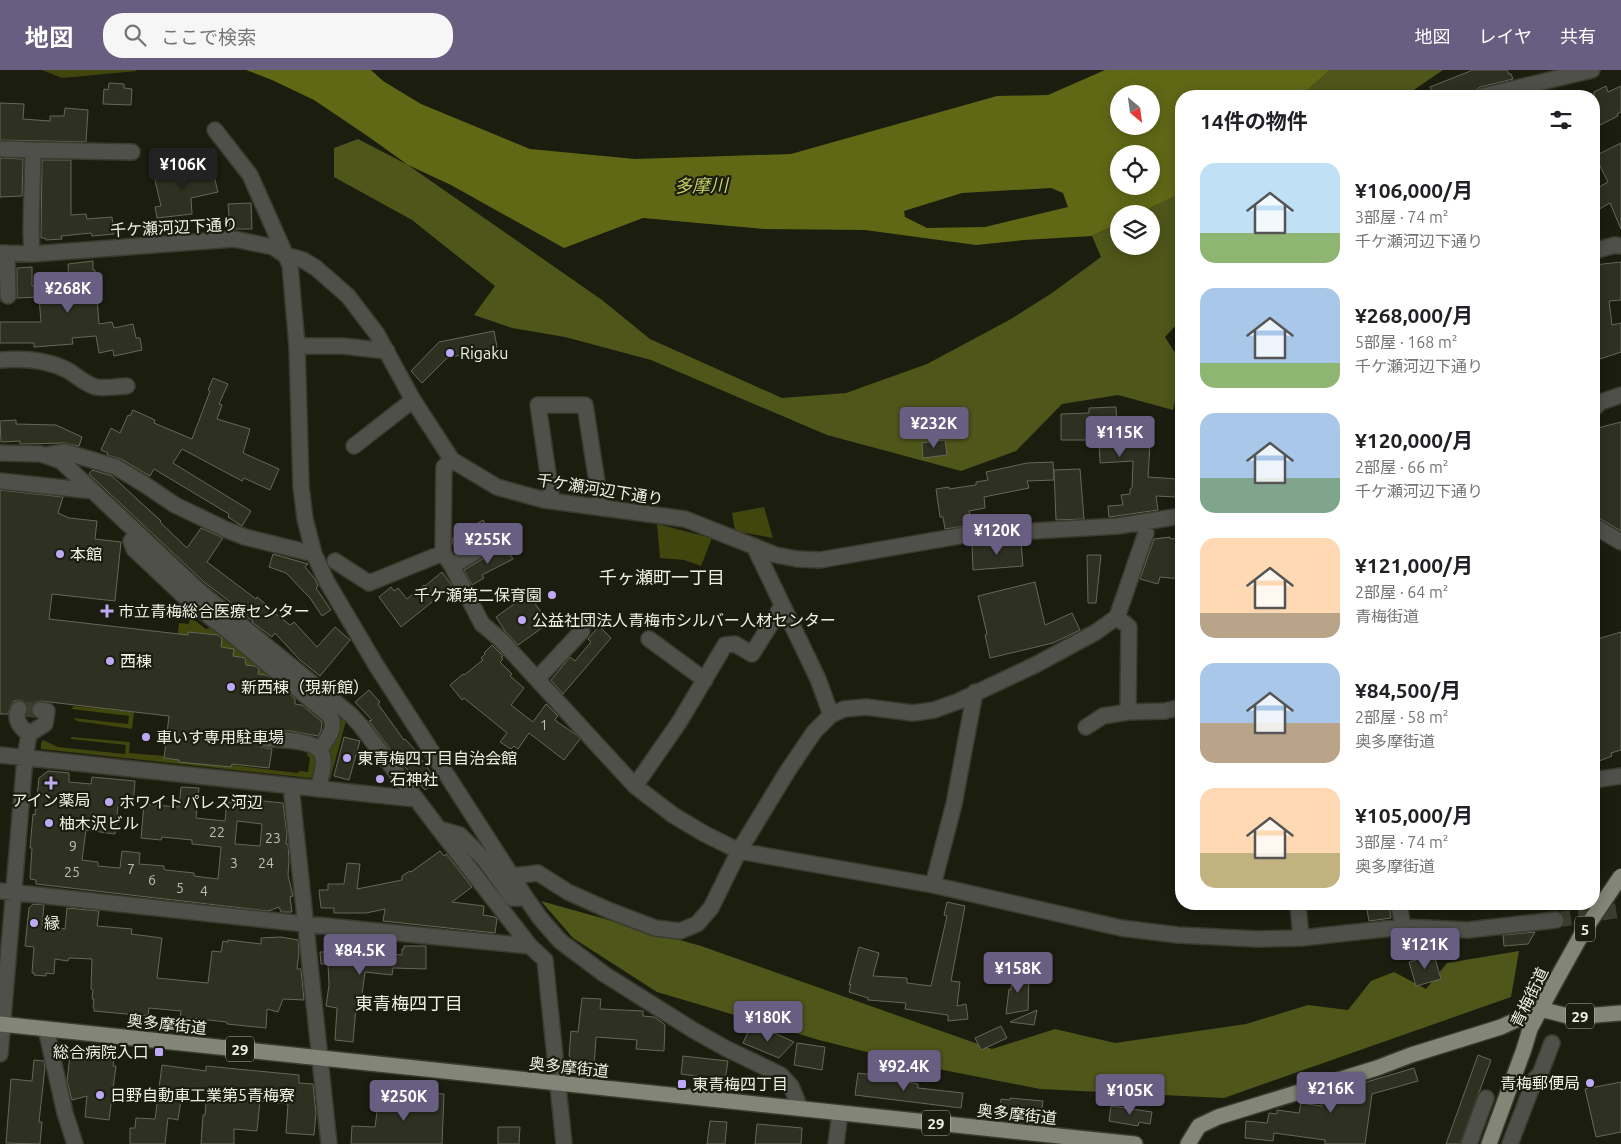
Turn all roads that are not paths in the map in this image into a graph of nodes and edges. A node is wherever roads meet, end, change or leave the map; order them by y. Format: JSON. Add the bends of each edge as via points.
{"nodes":[{"id":1,"x":1592,"y":70,"type":"edge"},
{"id":2,"x":1508,"y":90,"type":"edge"},
{"id":3,"x":215,"y":130,"type":"dead end"},
{"id":4,"x":0,"y":149,"type":"edge"},
{"id":5,"x":32,"y":150,"type":"junction"},
{"id":6,"x":132,"y":152,"type":"dead end"},
{"id":7,"x":1621,"y":246,"type":"edge"},
{"id":8,"x":1600,"y":249,"type":"edge"},
{"id":9,"x":4,"y":253,"type":"edge"},
{"id":10,"x":32,"y":254,"type":"junction"},
{"id":11,"x":285,"y":255,"type":"junction"},
{"id":12,"x":8,"y":296,"type":"dead end"},
{"id":13,"x":297,"y":346,"type":"junction"},
{"id":14,"x":387,"y":351,"type":"junction"},
{"id":15,"x":0,"y":360,"type":"edge"},
{"id":16,"x":127,"y":386,"type":"dead end"},
{"id":17,"x":1621,"y":395,"type":"edge"},
{"id":18,"x":413,"y":400,"type":"junction"},
{"id":19,"x":1600,"y":403,"type":"edge"},
{"id":20,"x":354,"y":446,"type":"dead end"},
{"id":21,"x":0,"y":453,"type":"edge"},
{"id":22,"x":47,"y":455,"type":"junction"},
{"id":23,"x":452,"y":460,"type":"junction"},
{"id":24,"x":0,"y":481,"type":"edge"},
{"id":25,"x":93,"y":491,"type":"junction"},
{"id":26,"x":552,"y":501,"type":"junction"},
{"id":27,"x":601,"y":508,"type":"junction"},
{"id":28,"x":1175,"y":514,"type":"edge"},
{"id":29,"x":1143,"y":522,"type":"junction"},
{"id":30,"x":1600,"y":530,"type":"edge"},
{"id":31,"x":138,"y":534,"type":"junction"},
{"id":32,"x":497,"y":539,"type":"dead end"},
{"id":33,"x":1621,"y":542,"type":"edge"},
{"id":34,"x":754,"y":546,"type":"junction"},
{"id":35,"x":443,"y":553,"type":"junction"},
{"id":36,"x":314,"y":554,"type":"junction"},
{"id":37,"x":334,"y":561,"type":"dead end"},
{"id":38,"x":452,"y":566,"type":"junction"},
{"id":39,"x":782,"y":606,"type":"junction"},
{"id":40,"x":1117,"y":617,"type":"junction"},
{"id":41,"x":582,"y":632,"type":"dead end"},
{"id":42,"x":649,"y":639,"type":"dead end"},
{"id":43,"x":537,"y":679,"type":"junction"},
{"id":44,"x":705,"y":680,"type":"junction"},
{"id":45,"x":975,"y":692,"type":"junction"},
{"id":46,"x":1175,"y":708,"type":"edge"},
{"id":47,"x":19,"y":709,"type":"dead end"},
{"id":48,"x":40,"y":710,"type":"dead end"},
{"id":49,"x":1128,"y":712,"type":"junction"},
{"id":50,"x":831,"y":715,"type":"junction"},
{"id":51,"x":1086,"y":727,"type":"dead end"},
{"id":52,"x":29,"y":734,"type":"junction"},
{"id":53,"x":266,"y":738,"type":"dead end"},
{"id":54,"x":320,"y":749,"type":"junction"},
{"id":55,"x":0,"y":755,"type":"edge"},
{"id":56,"x":25,"y":758,"type":"junction"},
{"id":57,"x":1621,"y":776,"type":"edge"},
{"id":58,"x":1600,"y":779,"type":"edge"},
{"id":59,"x":291,"y":786,"type":"junction"},
{"id":60,"x":635,"y":786,"type":"junction"},
{"id":61,"x":318,"y":789,"type":"junction"},
{"id":62,"x":416,"y":799,"type":"junction"},
{"id":63,"x":439,"y":830,"type":"junction"},
{"id":64,"x":738,"y":850,"type":"junction"},
{"id":65,"x":512,"y":876,"type":"junction"},
{"id":66,"x":1621,"y":876,"type":"edge"},
{"id":67,"x":933,"y":884,"type":"junction"},
{"id":68,"x":7,"y":891,"type":"edge"},
{"id":69,"x":526,"y":898,"type":"junction"},
{"id":70,"x":1600,"y":907,"type":"edge"},
{"id":71,"x":1299,"y":910,"type":"edge"},
{"id":72,"x":1400,"y":910,"type":"edge"},
{"id":73,"x":1598,"y":910,"type":"edge"},
{"id":74,"x":1556,"y":920,"type":"tunnel mouth"},
{"id":75,"x":305,"y":924,"type":"junction"},
{"id":76,"x":1403,"y":927,"type":"junction"},
{"id":77,"x":1301,"y":938,"type":"junction"},
{"id":78,"x":530,"y":946,"type":"junction"},
{"id":79,"x":1540,"y":1009,"type":"junction"},
{"id":80,"x":1621,"y":1013,"type":"edge"},
{"id":81,"x":2,"y":1024,"type":"edge"},
{"id":82,"x":46,"y":1028,"type":"junction"},
{"id":83,"x":1552,"y":1043,"type":"dead end"},
{"id":84,"x":0,"y":1054,"type":"edge"},
{"id":85,"x":321,"y":1058,"type":"junction"},
{"id":86,"x":558,"y":1083,"type":"junction"},
{"id":87,"x":1486,"y":1098,"type":"dead end"},
{"id":88,"x":800,"y":1108,"type":"junction"},
{"id":89,"x":840,"y":1112,"type":"junction"},
{"id":90,"x":1049,"y":1140,"type":"edge"},
{"id":91,"x":75,"y":1144,"type":"edge"},
{"id":92,"x":329,"y":1144,"type":"edge"},
{"id":93,"x":564,"y":1144,"type":"edge"},
{"id":94,"x":836,"y":1144,"type":"edge"},
{"id":95,"x":1136,"y":1144,"type":"edge"},
{"id":96,"x":1188,"y":1144,"type":"edge"},
{"id":97,"x":1468,"y":1144,"type":"edge"},
{"id":98,"x":1489,"y":1144,"type":"edge"},
{"id":99,"x":1510,"y":1144,"type":"edge"}],
"edges":[{"from":1,"to":2,"type":"street"},
{"from":3,"to":11,"type":"street","via":[[250,175]]},
{"from":4,"to":5,"type":"street"},
{"from":5,"to":6,"type":"street"},
{"from":5,"to":10,"type":"street"},
{"from":7,"to":8,"type":"street"},
{"from":9,"to":10,"type":"street","name":"千ケ瀬河辺下通り"},
{"from":9,"to":12,"type":"street"},
{"from":10,"to":11,"type":"street","name":"千ケ瀬河辺下通り","via":[[234,238],[273,247]]},
{"from":11,"to":13,"type":"street","via":[[290,264]]},
{"from":11,"to":14,"type":"street","name":"千ケ瀬河辺下通り","via":[[316,268],[348,296]]},
{"from":13,"to":14,"type":"street","via":[[343,346]]},
{"from":13,"to":36,"type":"street","via":[[301,486]]},
{"from":14,"to":18,"type":"street","name":"千ケ瀬河辺下通り"},
{"from":15,"to":16,"type":"street","via":[[21,359],[54,364],[96,386]]},
{"from":17,"to":19,"type":"street"},
{"from":18,"to":20,"type":"street"},
{"from":18,"to":23,"type":"street","name":"千ケ瀬河辺下通り"},
{"from":21,"to":22,"type":"street"},
{"from":22,"to":25,"type":"street","via":[[61,461]]},
{"from":22,"to":36,"type":"street","via":[[65,452],[116,467],[175,505],[226,530]]},
{"from":23,"to":26,"type":"street","name":"千ケ瀬河辺下通り","via":[[498,487]]},
{"from":23,"to":35,"type":"street","via":[[444,467]]},
{"from":24,"to":25,"type":"street"},
{"from":25,"to":31,"type":"street"},
{"from":26,"to":27,"type":"street","name":"千ケ瀬河辺下通り"},
{"from":26,"to":27,"type":"street","via":[[538,405],[585,405]]},
{"from":27,"to":34,"type":"street","name":"千ケ瀬河辺下通り","via":[[685,519]]},
{"from":28,"to":29,"type":"street","name":"千ケ瀬河辺下通り"},
{"from":29,"to":34,"type":"street","name":"千ケ瀬河辺下通り","via":[[965,536],[820,560],[776,555]]},
{"from":29,"to":40,"type":"street","via":[[1146,533]]},
{"from":30,"to":33,"type":"street"},
{"from":31,"to":54,"type":"street","via":[[131,541],[134,549],[188,600],[330,716],[332,732]]},
{"from":31,"to":62,"type":"street","via":[[198,590],[356,720]]},
{"from":32,"to":38,"type":"street"},
{"from":34,"to":39,"type":"street"},
{"from":35,"to":37,"type":"street","via":[[369,583]]},
{"from":35,"to":38,"type":"street"},
{"from":36,"to":65,"type":"street","via":[[376,665]]},
{"from":38,"to":43,"type":"street","via":[[482,624]]},
{"from":39,"to":44,"type":"street","via":[[752,654],[735,644],[725,645]]},
{"from":39,"to":50,"type":"street","via":[[818,679]]},
{"from":40,"to":45,"type":"street","via":[[1037,664]]},
{"from":40,"to":49,"type":"street","via":[[1129,627]]},
{"from":41,"to":43,"type":"street"},
{"from":42,"to":44,"type":"street"},
{"from":43,"to":60,"type":"street"},
{"from":44,"to":60,"type":"street"},
{"from":45,"to":50,"type":"street","via":[[934,710],[913,713],[866,707],[844,709]]},
{"from":45,"to":67,"type":"street","via":[[954,804]]},
{"from":46,"to":49,"type":"street"},
{"from":47,"to":52,"type":"street","via":[[18,720]]},
{"from":48,"to":52,"type":"street","via":[[47,711],[45,724]]},
{"from":49,"to":51,"type":"street","via":[[1103,716]]},
{"from":50,"to":64,"type":"street","via":[[814,732]]},
{"from":52,"to":56,"type":"street"},
{"from":53,"to":54,"type":"street","via":[[308,743]]},
{"from":54,"to":61,"type":"street","via":[[324,763]]},
{"from":55,"to":56,"type":"street"},
{"from":56,"to":59,"type":"street"},
{"from":56,"to":68,"type":"street"},
{"from":57,"to":58,"type":"street"},
{"from":59,"to":61,"type":"street"},
{"from":59,"to":75,"type":"street"},
{"from":60,"to":64,"type":"street","via":[[673,815]]},
{"from":61,"to":62,"type":"street"},
{"from":62,"to":63,"type":"street"},
{"from":63,"to":69,"type":"street","via":[[460,835],[484,859],[512,898]]},
{"from":63,"to":78,"type":"street"},
{"from":64,"to":65,"type":"street","via":[[711,908],[697,924],[680,931],[655,928],[608,910],[568,892],[538,873]]},
{"from":64,"to":67,"type":"street"},
{"from":65,"to":69,"type":"street"},
{"from":66,"to":70,"type":"main road","name":"青梅街道","number":"5","bridge":true},
{"from":67,"to":77,"type":"street","via":[[1121,928],[1178,935]]},
{"from":68,"to":75,"type":"street"},
{"from":68,"to":81,"type":"street"},
{"from":69,"to":88,"type":"street","via":[[560,941],[604,974],[693,1030],[781,1075],[791,1086]]},
{"from":71,"to":77,"type":"street"},
{"from":72,"to":76,"type":"street"},
{"from":73,"to":79,"type":"main road","name":"青梅街道","number":"5","bridge":true},
{"from":74,"to":76,"type":"street","via":[[1468,930]]},
{"from":75,"to":78,"type":"street"},
{"from":75,"to":85,"type":"street"},
{"from":76,"to":77,"type":"street"},
{"from":78,"to":86,"type":"street","via":[[545,960]]},
{"from":79,"to":80,"type":"main road","number":"29","via":[[1572,1016]]},
{"from":79,"to":96,"type":"main road","via":[[1500,1027],[1218,1117],[1199,1126]]},
{"from":79,"to":98,"type":"main road","name":"青梅街道","number":"5"},
{"from":81,"to":82,"type":"main road","name":"奥多摩街道","number":"29"},
{"from":81,"to":84,"type":"street"},
{"from":82,"to":85,"type":"main road","name":"奥多摩街道","number":"29"},
{"from":82,"to":91,"type":"street"},
{"from":83,"to":99,"type":"street"},
{"from":85,"to":86,"type":"main road","name":"奥多摩街道","number":"29"},
{"from":85,"to":92,"type":"street"},
{"from":86,"to":88,"type":"main road","name":"奥多摩街道","number":"29"},
{"from":86,"to":93,"type":"street"},
{"from":87,"to":97,"type":"street"},
{"from":88,"to":89,"type":"main road","name":"奥多摩街道","number":"29"},
{"from":89,"to":90,"type":"main road","name":"奥多摩街道","number":"29"},
{"from":89,"to":94,"type":"street"},
{"from":90,"to":95,"type":"main road","name":"奥多摩街道","number":"29"}]}
